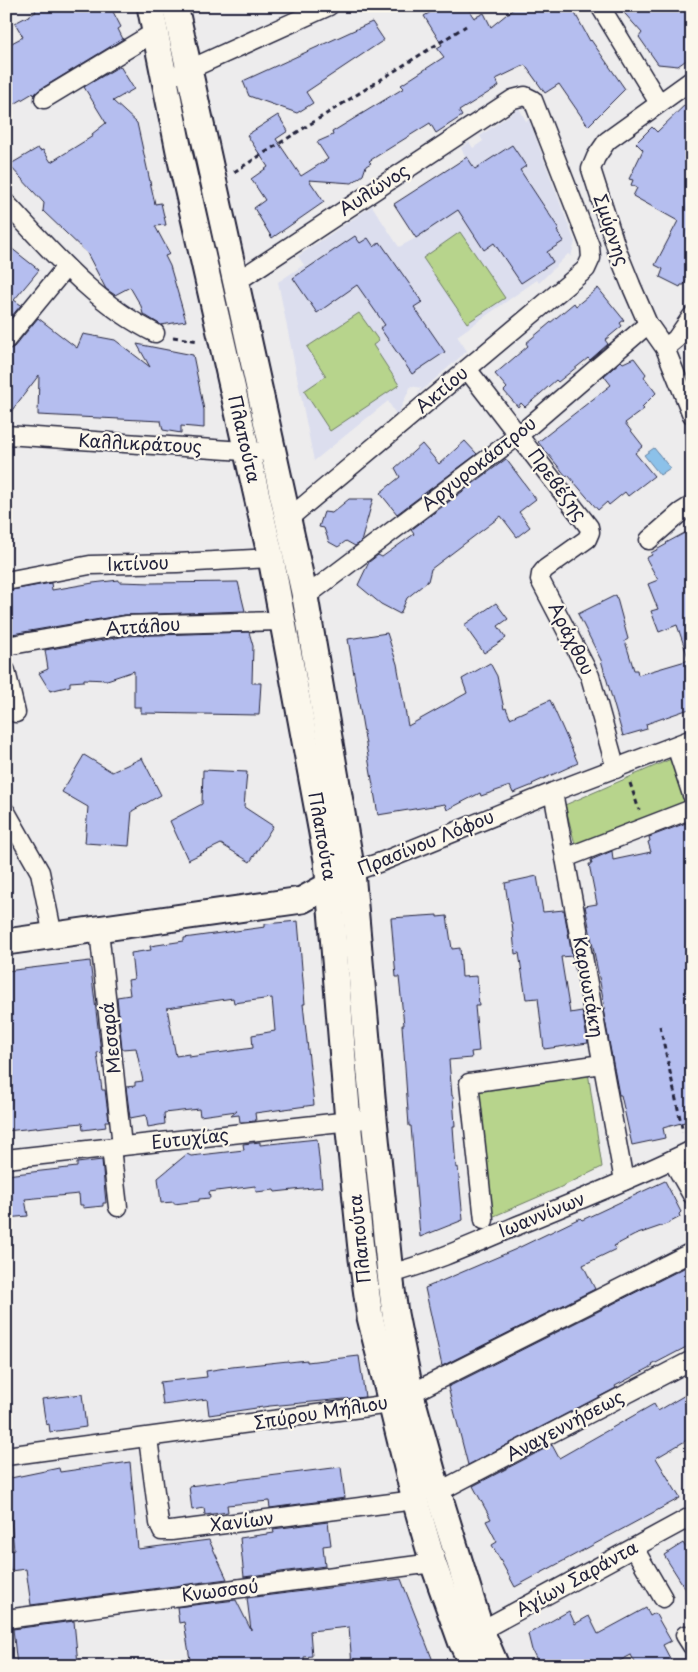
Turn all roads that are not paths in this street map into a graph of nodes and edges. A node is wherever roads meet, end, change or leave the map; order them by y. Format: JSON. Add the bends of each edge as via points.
{"nodes":[{"id":1,"x":150,"y":6,"type":"edge"},
{"id":2,"x":175,"y":6,"type":"edge"},
{"id":3,"x":329,"y":6,"type":"edge"},
{"id":4,"x":600,"y":6,"type":"edge"},
{"id":5,"x":155,"y":32,"type":"junction"},
{"id":6,"x":190,"y":70,"type":"junction"},
{"id":7,"x":165,"y":80,"type":"junction"},
{"id":8,"x":692,"y":80,"type":"edge"},
{"id":9,"x":44,"y":99,"type":"dead end"},
{"id":10,"x":659,"y":103,"type":"junction"},
{"id":11,"x":590,"y":170,"type":"junction"},
{"id":12,"x":566,"y":184,"type":"junction"},
{"id":13,"x":6,"y":204,"type":"edge"},
{"id":14,"x":223,"y":226,"type":"junction"},
{"id":15,"x":198,"y":230,"type":"junction"},
{"id":16,"x":66,"y":267,"type":"junction"},
{"id":17,"x":236,"y":282,"type":"junction"},
{"id":18,"x":692,"y":316,"type":"edge"},
{"id":19,"x":648,"y":324,"type":"junction"},
{"id":20,"x":155,"y":333,"type":"road end"},
{"id":21,"x":6,"y":340,"type":"edge"},
{"id":22,"x":665,"y":348,"type":"junction"},
{"id":23,"x":467,"y":369,"type":"junction"},
{"id":24,"x":692,"y":415,"type":"edge"},
{"id":25,"x":6,"y":435,"type":"edge"},
{"id":26,"x":519,"y":435,"type":"junction"},
{"id":27,"x":246,"y":451,"type":"junction"},
{"id":28,"x":274,"y":454,"type":"junction"},
{"id":29,"x":692,"y":505,"type":"edge"},
{"id":30,"x":288,"y":518,"type":"junction"},
{"id":31,"x":590,"y":532,"type":"joint"},
{"id":32,"x":649,"y":540,"type":"dead end"},
{"id":33,"x":271,"y":558,"type":"junction"},
{"id":34,"x":6,"y":581,"type":"edge"},
{"id":35,"x":305,"y":597,"type":"junction"},
{"id":36,"x":282,"y":621,"type":"junction"},
{"id":37,"x":6,"y":646,"type":"edge"},
{"id":38,"x":6,"y":671,"type":"edge"},
{"id":39,"x":16,"y":713,"type":"dead end"},
{"id":40,"x":684,"y":742,"type":"edge"},
{"id":41,"x":620,"y":767,"type":"junction"},
{"id":42,"x":553,"y":792,"type":"junction"},
{"id":43,"x":692,"y":795,"type":"edge"},
{"id":44,"x":692,"y":809,"type":"edge"},
{"id":45,"x":6,"y":812,"type":"edge"},
{"id":46,"x":565,"y":858,"type":"junction"},
{"id":47,"x":352,"y":872,"type":"junction"},
{"id":48,"x":330,"y":884,"type":"junction"},
{"id":49,"x":99,"y":930,"type":"junction"},
{"id":50,"x":52,"y":936,"type":"junction"},
{"id":51,"x":6,"y":942,"type":"edge"},
{"id":52,"x":602,"y":1064,"type":"junction"},
{"id":53,"x":374,"y":1119,"type":"junction"},
{"id":54,"x":348,"y":1121,"type":"junction"},
{"id":55,"x":117,"y":1147,"type":"junction"},
{"id":56,"x":684,"y":1154,"type":"edge"},
{"id":57,"x":6,"y":1160,"type":"edge"},
{"id":58,"x":624,"y":1181,"type":"junction"},
{"id":59,"x":692,"y":1195,"type":"edge"},
{"id":60,"x":118,"y":1207,"type":"dead end"},
{"id":61,"x":484,"y":1220,"type":"dead end"},
{"id":62,"x":692,"y":1252,"type":"edge"},
{"id":63,"x":390,"y":1274,"type":"junction"},
{"id":64,"x":692,"y":1360,"type":"edge"},
{"id":65,"x":401,"y":1400,"type":"junction"},
{"id":66,"x":148,"y":1438,"type":"junction"},
{"id":67,"x":6,"y":1456,"type":"edge"},
{"id":68,"x":426,"y":1496,"type":"junction"},
{"id":69,"x":692,"y":1516,"type":"edge"},
{"id":70,"x":634,"y":1548,"type":"junction"},
{"id":71,"x":433,"y":1563,"type":"junction"},
{"id":72,"x":663,"y":1598,"type":"dead end"},
{"id":73,"x":6,"y":1619,"type":"edge"},
{"id":74,"x":471,"y":1636,"type":"junction"},
{"id":75,"x":473,"y":1666,"type":"edge"},
{"id":76,"x":496,"y":1666,"type":"edge"}],
"edges":[{"from":1,"to":5,"type":"main road","name":"Πλαπούτα"},
{"from":2,"to":6,"type":"main road","name":"Πλαπούτα"},
{"from":3,"to":6,"type":"street"},
{"from":4,"to":10,"type":"street"},
{"from":5,"to":7,"type":"main road","name":"Πλαπούτα"},
{"from":5,"to":9,"type":"street"},
{"from":6,"to":7,"type":"street"},
{"from":6,"to":14,"type":"main road","name":"Πλαπούτα"},
{"from":7,"to":15,"type":"main road","name":"Πλαπούτα"},
{"from":8,"to":10,"type":"street"},
{"from":10,"to":11,"type":"street","via":[[608,141]]},
{"from":11,"to":12,"type":"street"},
{"from":11,"to":19,"type":"street","name":"Σμύρνης","via":[[618,254]]},
{"from":12,"to":17,"type":"street","name":"Αυλώνος","via":[[534,100],[525,96],[513,99]]},
{"from":12,"to":23,"type":"street","name":"Ακτίου","via":[[590,246],[591,258],[586,270]]},
{"from":13,"to":16,"type":"street"},
{"from":14,"to":15,"type":"main road"},
{"from":14,"to":17,"type":"main road","name":"Πλαπούτα"},
{"from":15,"to":27,"type":"main road","name":"Πλαπούτα"},
{"from":16,"to":20,"type":"street","via":[[110,306]]},
{"from":16,"to":21,"type":"street"},
{"from":17,"to":28,"type":"main road","name":"Πλαπούτα"},
{"from":18,"to":22,"type":"street","via":[[676,339]]},
{"from":19,"to":22,"type":"street","name":"Σμύρνης"},
{"from":19,"to":26,"type":"street","name":"Αργυροκάστρου"},
{"from":22,"to":24,"type":"street","name":"Σμύρνης"},
{"from":23,"to":26,"type":"street","name":"Πρεβέζης"},
{"from":23,"to":30,"type":"street","name":"Ακτίου"},
{"from":25,"to":27,"type":"street","name":"Καλλικράτους"},
{"from":26,"to":31,"type":"street","name":"Πρεβέζης"},
{"from":26,"to":35,"type":"street","name":"Αργυροκάστρου"},
{"from":27,"to":28,"type":"street","name":"Καλλικράτους"},
{"from":27,"to":33,"type":"main road","name":"Πλαπούτα"},
{"from":28,"to":30,"type":"main road","name":"Πλαπούτα"},
{"from":29,"to":32,"type":"street"},
{"from":30,"to":35,"type":"main road","name":"Πλαπούτα"},
{"from":31,"to":41,"type":"street","name":"Αράχθου","via":[[587,539],[545,569],[540,580],[590,676]]},
{"from":33,"to":34,"type":"street","name":"Ικτίνου","via":[[90,565]]},
{"from":33,"to":36,"type":"main road","name":"Πλαπούτα"},
{"from":35,"to":47,"type":"main road","name":"Πλαπούτα"},
{"from":36,"to":37,"type":"street","name":"Αττάλου","via":[[126,625]]},
{"from":36,"to":48,"type":"main road","name":"Πλαπούτα"},
{"from":38,"to":39,"type":"street"},
{"from":40,"to":41,"type":"street","name":"Πρασίνου Λόφου"},
{"from":40,"to":43,"type":"street"},
{"from":41,"to":42,"type":"street","name":"Πρασίνου Λόφου"},
{"from":42,"to":46,"type":"street","name":"Καρυωτάκη"},
{"from":42,"to":47,"type":"street","name":"Πρασίνου Λόφου"},
{"from":44,"to":46,"type":"street"},
{"from":45,"to":50,"type":"street","via":[[40,872]]},
{"from":46,"to":52,"type":"street","name":"Καρυωτάκη"},
{"from":47,"to":48,"type":"main road","name":"Πρασίνου Λόφου"},
{"from":47,"to":53,"type":"main road","name":"Πλαπούτα"},
{"from":48,"to":49,"type":"main road","name":"Πρασίνου Λόφου","via":[[302,900]]},
{"from":48,"to":54,"type":"main road","name":"Πλαπούτα"},
{"from":49,"to":50,"type":"main road","name":"Πρασίνου Λόφου"},
{"from":49,"to":55,"type":"street","name":"Μεσαρά"},
{"from":50,"to":51,"type":"main road","name":"Πρασίνου Λόφου"},
{"from":52,"to":58,"type":"street","name":"Καρυωτάκη"},
{"from":52,"to":61,"type":"street","via":[[469,1083]]},
{"from":53,"to":54,"type":"street","name":"Ευτυχίας"},
{"from":53,"to":63,"type":"main road","name":"Πλαπούτα"},
{"from":54,"to":55,"type":"street","name":"Ευτυχίας"},
{"from":54,"to":65,"type":"main road","name":"Πλαπούτα","via":[[370,1317]]},
{"from":55,"to":57,"type":"street","name":"Ευτυχίας"},
{"from":55,"to":60,"type":"street","name":"Μεσαρά"},
{"from":56,"to":58,"type":"street","name":"Ιωαννίνων"},
{"from":56,"to":59,"type":"street"},
{"from":58,"to":63,"type":"street","name":"Ιωαννίνων","via":[[415,1268]]},
{"from":62,"to":65,"type":"street","name":"Σπύρου Μήλιου"},
{"from":63,"to":65,"type":"main road","name":"Πλαπούτα"},
{"from":64,"to":68,"type":"street","name":"Αναγεννήσεως"},
{"from":65,"to":66,"type":"street","name":"Σπύρου Μήλιου"},
{"from":65,"to":68,"type":"main road","name":"Πλαπούτα"},
{"from":66,"to":67,"type":"street","name":"Σπύρου Μήλιου"},
{"from":66,"to":68,"type":"street","name":"Χανίων","via":[[162,1531]]},
{"from":68,"to":71,"type":"main road","name":"Πλαπούτα"},
{"from":68,"to":74,"type":"main road","name":"Πλαπούτα"},
{"from":69,"to":70,"type":"street","name":"Αγίων Σαράντα"},
{"from":70,"to":72,"type":"street"},
{"from":70,"to":74,"type":"street","name":"Αγίων Σαράντα"},
{"from":71,"to":73,"type":"street","name":"Κνωσσού"},
{"from":71,"to":74,"type":"main road","name":"Πλαπούτα"},
{"from":74,"to":75,"type":"main road","name":"Πλαπούτα"},
{"from":74,"to":76,"type":"main road","name":"Πλαπούτα"}]}
